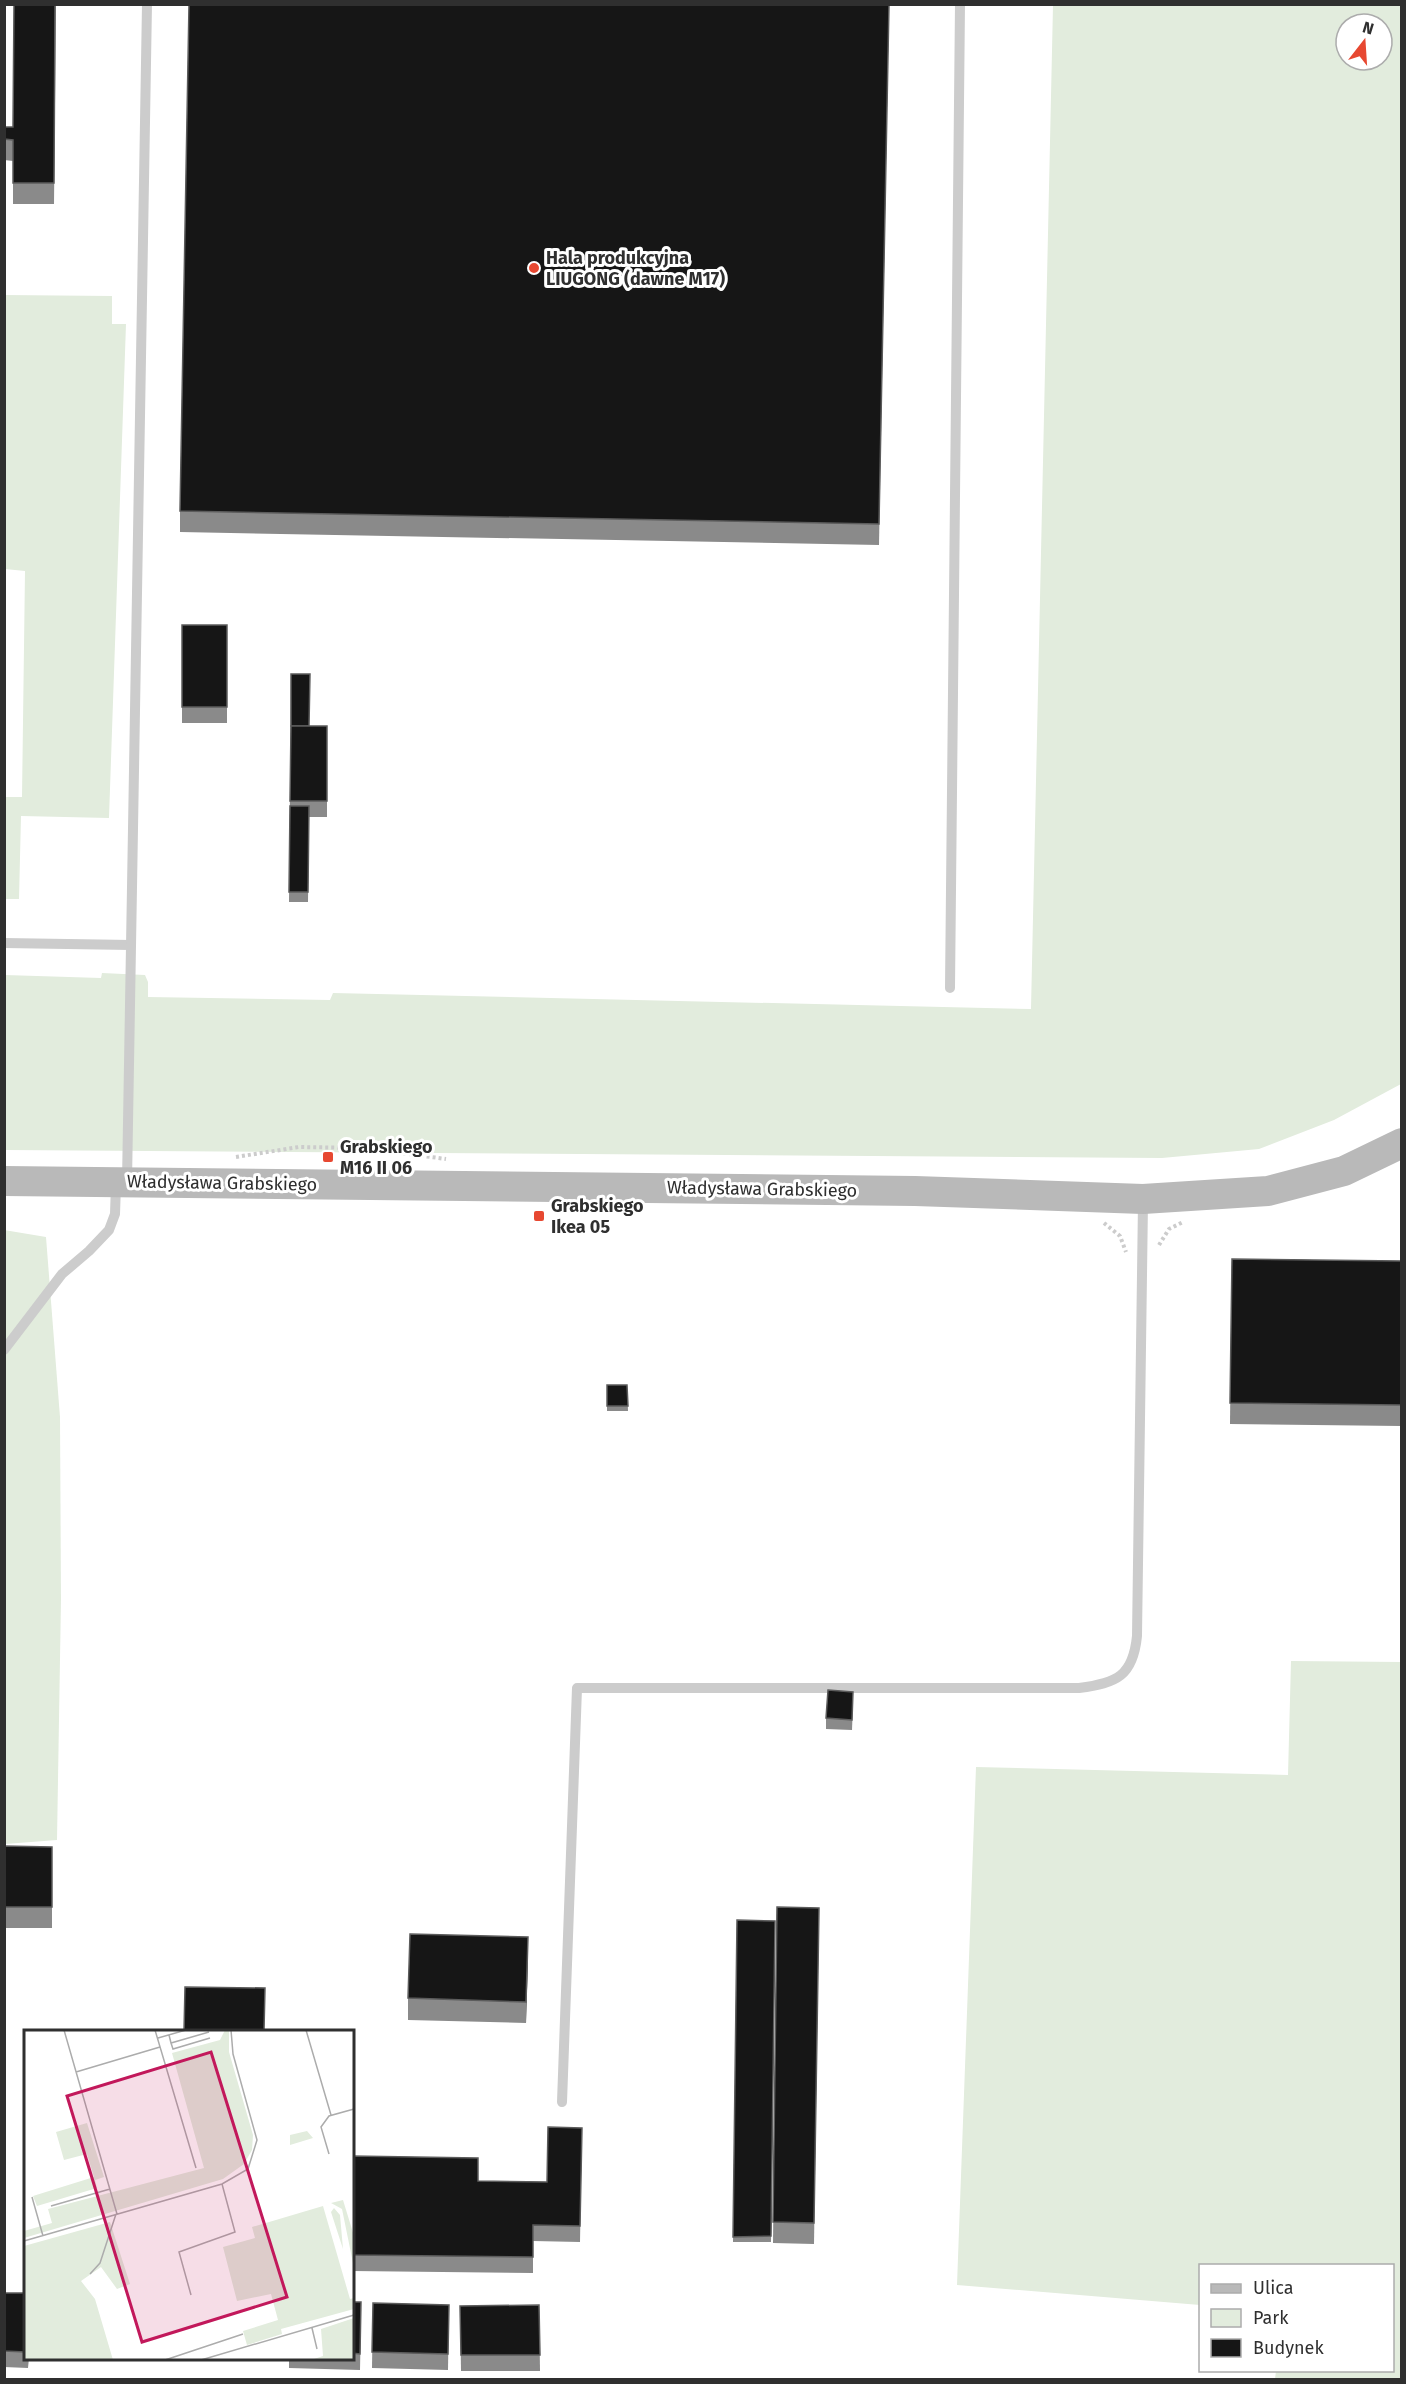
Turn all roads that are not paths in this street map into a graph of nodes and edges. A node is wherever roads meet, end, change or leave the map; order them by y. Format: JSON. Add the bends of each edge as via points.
{"nodes":[{"id":1,"x":147,"y":4,"type":"edge"},
{"id":2,"x":960,"y":4,"type":"edge"},
{"id":3,"x":4,"y":943,"type":"edge"},
{"id":4,"x":131,"y":945,"type":"junction"},
{"id":5,"x":950,"y":988,"type":"dead end"},
{"id":6,"x":1401,"y":1143,"type":"edge"},
{"id":7,"x":4,"y":1180,"type":"edge"},
{"id":8,"x":121,"y":1182,"type":"junction"},
{"id":9,"x":1143,"y":1199,"type":"junction"},
{"id":10,"x":4,"y":1350,"type":"edge"},
{"id":11,"x":562,"y":2102,"type":"dead end"}],
"edges":[{"from":1,"to":4,"type":"lane"},
{"from":2,"to":5,"type":"lane"},
{"from":3,"to":4,"type":"lane"},
{"from":4,"to":8,"type":"lane"},
{"from":6,"to":9,"type":"street","name":"Władysława Grabskiego","via":[[1344,1171],[1268,1191]]},
{"from":7,"to":8,"type":"street","name":"Władysława Grabskiego"},
{"from":8,"to":9,"type":"street","name":"Władysława Grabskiego","via":[[915,1191]]},
{"from":8,"to":10,"type":"lane","via":[[109,1230],[62,1274]]},
{"from":9,"to":11,"type":"lane","via":[[1137,1636],[1135,1655],[1128,1669],[1116,1680],[1079,1688],[577,1688]]}]}
